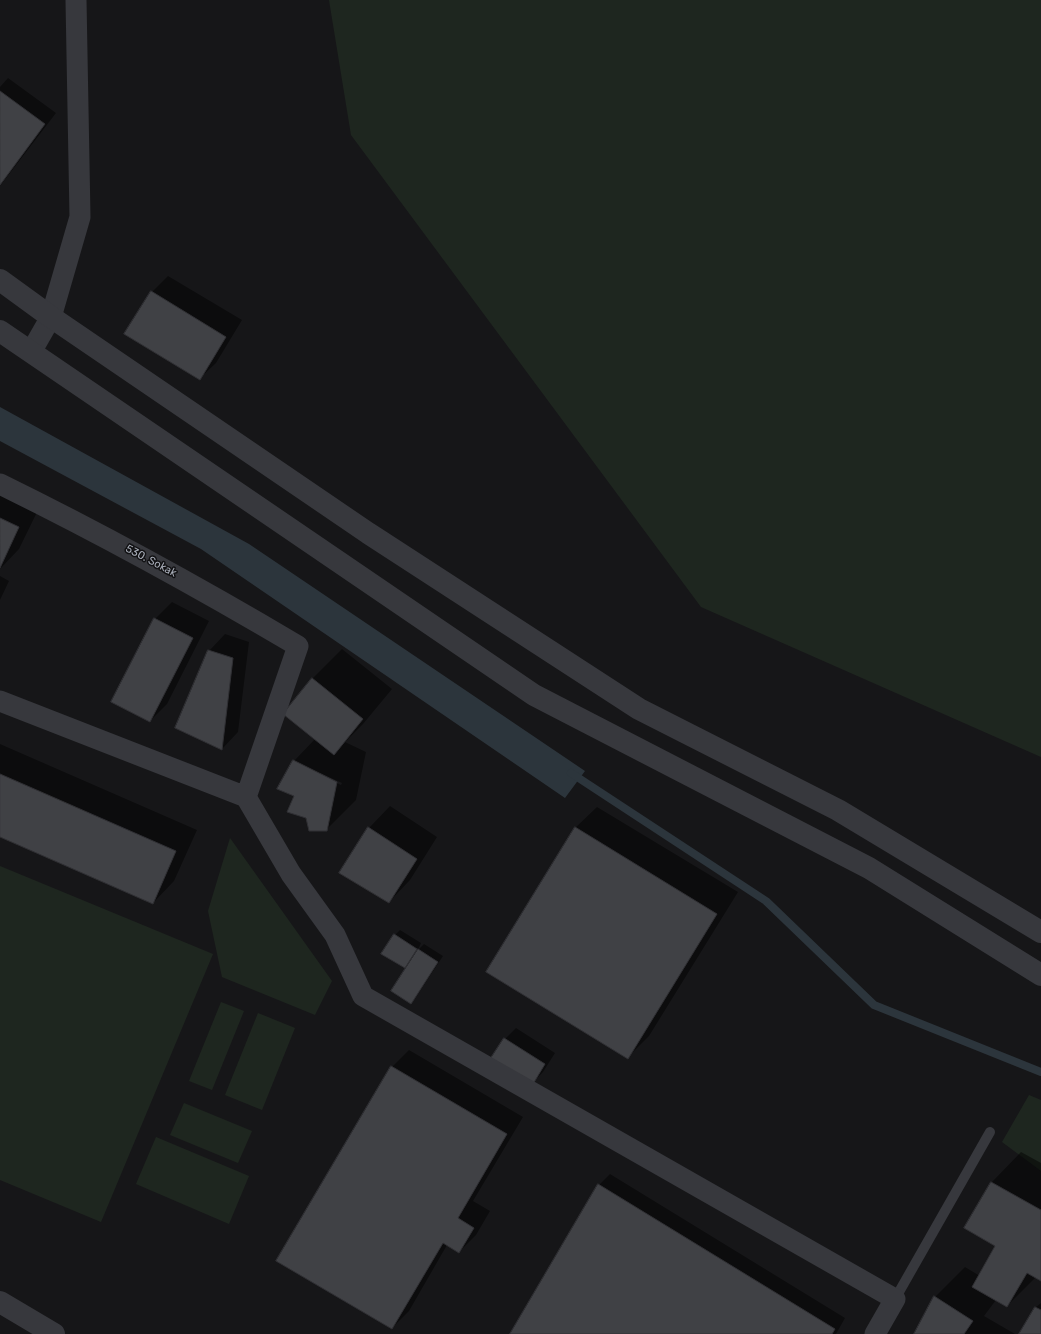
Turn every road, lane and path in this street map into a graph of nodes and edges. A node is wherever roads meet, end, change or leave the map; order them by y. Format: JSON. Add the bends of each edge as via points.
{"nodes":[{"id":1,"x":76,"y":0,"type":"edge"},
{"id":2,"x":0,"y":280,"type":"edge"},
{"id":3,"x":51,"y":317,"type":"junction"},
{"id":4,"x":0,"y":331,"type":"edge"},
{"id":5,"x":31,"y":352,"type":"junction"},
{"id":6,"x":0,"y":484,"type":"edge"},
{"id":7,"x":0,"y":701,"type":"edge"},
{"id":8,"x":246,"y":796,"type":"junction"},
{"id":9,"x":1041,"y":932,"type":"edge"},
{"id":10,"x":1041,"y":975,"type":"edge"},
{"id":11,"x":990,"y":1132,"type":"dead end"},
{"id":12,"x":895,"y":1299,"type":"junction"},
{"id":13,"x":0,"y":1302,"type":"edge"},
{"id":14,"x":54,"y":1334,"type":"edge"},
{"id":15,"x":875,"y":1334,"type":"edge"}],
"edges":[{"from":1,"to":3,"type":"street","via":[[80,217]]},
{"from":2,"to":3,"type":"street"},
{"from":3,"to":5,"type":"street"},
{"from":3,"to":9,"type":"street","via":[[368,533],[639,709],[838,810]]},
{"from":4,"to":5,"type":"street"},
{"from":5,"to":10,"type":"street","via":[[534,695],[870,868]]},
{"from":6,"to":8,"type":"street","name":"530. Sokak","via":[[76,521],[209,593],[298,646]]},
{"from":7,"to":8,"type":"street"},
{"from":8,"to":12,"type":"street","via":[[291,874],[335,935],[363,996]]},
{"from":11,"to":12,"type":"lane"},
{"from":12,"to":15,"type":"street"},
{"from":13,"to":14,"type":"street"}]}
